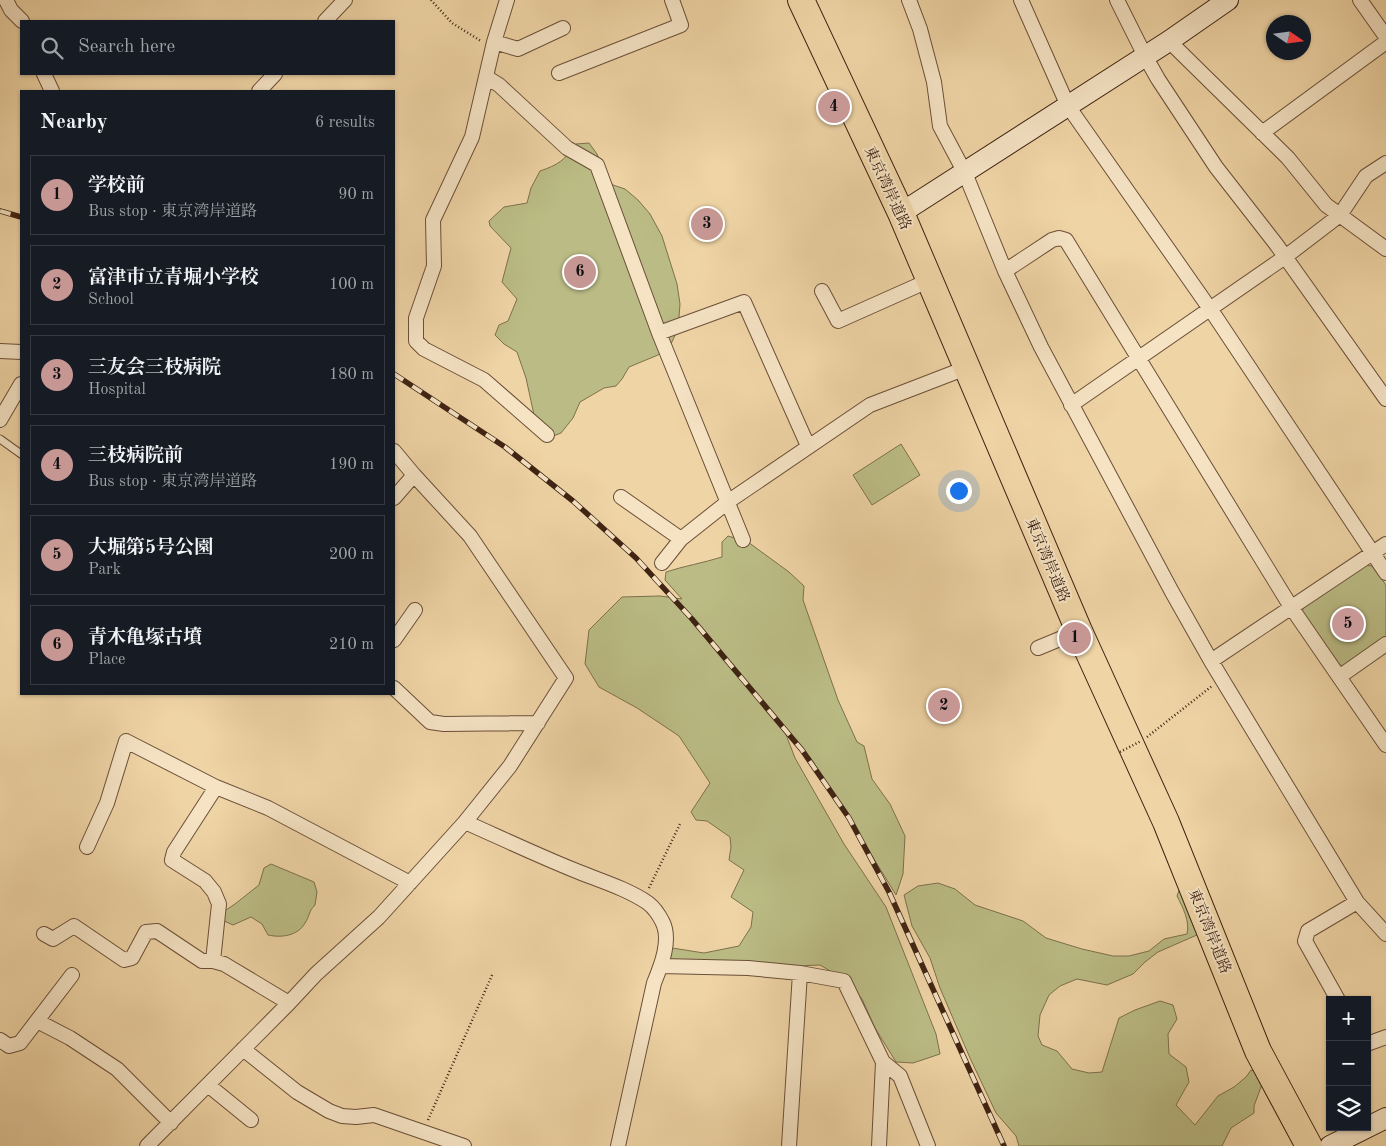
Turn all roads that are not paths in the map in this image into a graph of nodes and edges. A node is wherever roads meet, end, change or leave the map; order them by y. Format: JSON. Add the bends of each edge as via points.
{"nodes":[{"id":1,"x":6,"y":0,"type":"edge"},
{"id":2,"x":345,"y":0,"type":"edge"},
{"id":3,"x":507,"y":0,"type":"edge"},
{"id":4,"x":672,"y":0,"type":"edge"},
{"id":5,"x":801,"y":0,"type":"edge"},
{"id":6,"x":909,"y":0,"type":"edge"},
{"id":7,"x":1020,"y":0,"type":"edge"},
{"id":8,"x":1117,"y":0,"type":"edge"},
{"id":9,"x":1228,"y":0,"type":"edge"},
{"id":10,"x":1360,"y":0,"type":"edge"},
{"id":11,"x":21,"y":20,"type":"edge"},
{"id":12,"x":326,"y":20,"type":"edge"},
{"id":13,"x":562,"y":28,"type":"dead end"},
{"id":14,"x":1386,"y":37,"type":"edge"},
{"id":15,"x":1169,"y":42,"type":"junction"},
{"id":16,"x":1386,"y":42,"type":"edge"},
{"id":17,"x":493,"y":46,"type":"junction"},
{"id":18,"x":1144,"y":56,"type":"junction"},
{"id":19,"x":559,"y":73,"type":"dead end"},
{"id":20,"x":44,"y":75,"type":"edge"},
{"id":21,"x":274,"y":75,"type":"edge"},
{"id":22,"x":486,"y":77,"type":"junction"},
{"id":23,"x":52,"y":90,"type":"edge"},
{"id":24,"x":260,"y":90,"type":"edge"},
{"id":25,"x":1068,"y":106,"type":"junction"},
{"id":26,"x":1262,"y":133,"type":"junction"},
{"id":27,"x":1386,"y":163,"type":"edge"},
{"id":28,"x":964,"y":173,"type":"junction"},
{"id":29,"x":901,"y":213,"type":"junction"},
{"id":30,"x":1340,"y":215,"type":"junction"},
{"id":31,"x":1386,"y":249,"type":"edge"},
{"id":32,"x":1285,"y":257,"type":"junction"},
{"id":33,"x":1005,"y":271,"type":"junction"},
{"id":34,"x":930,"y":280,"type":"junction"},
{"id":35,"x":822,"y":291,"type":"dead end"},
{"id":36,"x":1210,"y":308,"type":"junction"},
{"id":37,"x":659,"y":333,"type":"junction"},
{"id":38,"x":0,"y":351,"type":"edge"},
{"id":39,"x":20,"y":352,"type":"edge"},
{"id":40,"x":1137,"y":358,"type":"junction"},
{"id":41,"x":966,"y":368,"type":"junction"},
{"id":42,"x":20,"y":386,"type":"edge"},
{"id":43,"x":1386,"y":400,"type":"edge"},
{"id":44,"x":1072,"y":405,"type":"junction"},
{"id":45,"x":0,"y":420,"type":"edge"},
{"id":46,"x":547,"y":434,"type":"dead end"},
{"id":47,"x":0,"y":439,"type":"edge"},
{"id":48,"x":808,"y":446,"type":"junction"},
{"id":49,"x":395,"y":452,"type":"edge"},
{"id":50,"x":20,"y":453,"type":"edge"},
{"id":51,"x":414,"y":475,"type":"junction"},
{"id":52,"x":395,"y":497,"type":"edge"},
{"id":53,"x":620,"y":497,"type":"dead end"},
{"id":54,"x":729,"y":501,"type":"junction"},
{"id":55,"x":681,"y":539,"type":"junction"},
{"id":56,"x":743,"y":540,"type":"dead end"},
{"id":57,"x":1386,"y":544,"type":"edge"},
{"id":58,"x":1372,"y":553,"type":"junction"},
{"id":59,"x":662,"y":563,"type":"dead end"},
{"id":60,"x":1386,"y":573,"type":"edge"},
{"id":61,"x":1291,"y":607,"type":"junction"},
{"id":62,"x":415,"y":610,"type":"dead end"},
{"id":63,"x":1079,"y":631,"type":"junction"},
{"id":64,"x":395,"y":639,"type":"edge"},
{"id":65,"x":1386,"y":644,"type":"edge"},
{"id":66,"x":1038,"y":648,"type":"dead end"},
{"id":67,"x":1211,"y":661,"type":"junction"},
{"id":68,"x":1339,"y":677,"type":"junction"},
{"id":69,"x":395,"y":689,"type":"edge"},
{"id":70,"x":538,"y":723,"type":"junction"},
{"id":71,"x":1386,"y":745,"type":"edge"},
{"id":72,"x":216,"y":787,"type":"junction"},
{"id":73,"x":465,"y":822,"type":"junction"},
{"id":74,"x":88,"y":847,"type":"dead end"},
{"id":75,"x":410,"y":883,"type":"junction"},
{"id":76,"x":1357,"y":902,"type":"junction"},
{"id":77,"x":44,"y":934,"type":"dead end"},
{"id":78,"x":1386,"y":934,"type":"edge"},
{"id":79,"x":213,"y":960,"type":"junction"},
{"id":80,"x":661,"y":966,"type":"junction"},
{"id":81,"x":800,"y":973,"type":"junction"},
{"id":82,"x":72,"y":974,"type":"dead end"},
{"id":83,"x":1336,"y":996,"type":"edge"},
{"id":84,"x":289,"y":1003,"type":"junction"},
{"id":85,"x":37,"y":1021,"type":"junction"},
{"id":86,"x":1386,"y":1037,"type":"edge"},
{"id":87,"x":0,"y":1040,"type":"edge"},
{"id":88,"x":1371,"y":1043,"type":"edge"},
{"id":89,"x":243,"y":1049,"type":"junction"},
{"id":90,"x":883,"y":1062,"type":"junction"},
{"id":91,"x":208,"y":1085,"type":"junction"},
{"id":92,"x":1386,"y":1118,"type":"edge"},
{"id":93,"x":250,"y":1120,"type":"dead end"},
{"id":94,"x":171,"y":1123,"type":"junction"},
{"id":95,"x":147,"y":1146,"type":"edge"},
{"id":96,"x":464,"y":1146,"type":"edge"},
{"id":97,"x":618,"y":1146,"type":"edge"},
{"id":98,"x":789,"y":1146,"type":"edge"},
{"id":99,"x":879,"y":1146,"type":"edge"},
{"id":100,"x":928,"y":1146,"type":"edge"},
{"id":101,"x":1309,"y":1146,"type":"edge"},
{"id":102,"x":1330,"y":1146,"type":"edge"}],
"edges":[{"from":1,"to":11,"type":"street"},
{"from":2,"to":12,"type":"street"},
{"from":3,"to":17,"type":"street"},
{"from":4,"to":19,"type":"street","via":[[681,26]]},
{"from":5,"to":29,"type":"highway","name":"東京湾岸道路"},
{"from":6,"to":28,"type":"street","via":[[934,82],[940,126]]},
{"from":7,"to":25,"type":"street"},
{"from":8,"to":18,"type":"street"},
{"from":9,"to":15,"type":"street"},
{"from":10,"to":14,"type":"street"},
{"from":13,"to":17,"type":"street","via":[[518,49]]},
{"from":15,"to":18,"type":"street"},
{"from":15,"to":26,"type":"street"},
{"from":16,"to":26,"type":"street"},
{"from":17,"to":22,"type":"street"},
{"from":18,"to":25,"type":"street"},
{"from":18,"to":32,"type":"street","via":[[1216,167]]},
{"from":20,"to":23,"type":"street"},
{"from":21,"to":24,"type":"street"},
{"from":22,"to":37,"type":"street","via":[[568,148],[597,165]]},
{"from":22,"to":46,"type":"street","via":[[472,137],[434,220],[434,266],[416,318],[416,342],[484,380]]},
{"from":25,"to":28,"type":"street"},
{"from":25,"to":36,"type":"street"},
{"from":26,"to":30,"type":"street","via":[[1288,158],[1326,205]]},
{"from":27,"to":30,"type":"street","via":[[1366,176]]},
{"from":28,"to":29,"type":"street"},
{"from":28,"to":33,"type":"street"},
{"from":29,"to":34,"type":"highway","name":"東京湾岸道路"},
{"from":30,"to":31,"type":"street"},
{"from":30,"to":32,"type":"street"},
{"from":32,"to":36,"type":"street"},
{"from":32,"to":43,"type":"street"},
{"from":33,"to":40,"type":"street","via":[[1052,240],[1066,240]]},
{"from":33,"to":44,"type":"street"},
{"from":34,"to":35,"type":"street","via":[[838,321]]},
{"from":34,"to":41,"type":"highway","name":"東京湾岸道路"},
{"from":36,"to":40,"type":"street"},
{"from":36,"to":58,"type":"street"},
{"from":37,"to":48,"type":"street","via":[[744,302]]},
{"from":37,"to":54,"type":"street"},
{"from":38,"to":39,"type":"street"},
{"from":40,"to":44,"type":"street"},
{"from":40,"to":61,"type":"street"},
{"from":41,"to":48,"type":"street","via":[[870,404]]},
{"from":41,"to":63,"type":"highway","name":"東京湾岸道路"},
{"from":42,"to":45,"type":"street"},
{"from":44,"to":67,"type":"street"},
{"from":47,"to":50,"type":"lane"},
{"from":48,"to":54,"type":"street"},
{"from":49,"to":51,"type":"street"},
{"from":51,"to":52,"type":"street"},
{"from":51,"to":70,"type":"street","via":[[470,536],[566,678]]},
{"from":53,"to":55,"type":"street"},
{"from":54,"to":55,"type":"street"},
{"from":54,"to":56,"type":"street"},
{"from":55,"to":59,"type":"street"},
{"from":57,"to":58,"type":"street"},
{"from":58,"to":60,"type":"street"},
{"from":58,"to":61,"type":"street"},
{"from":61,"to":67,"type":"street"},
{"from":61,"to":68,"type":"street"},
{"from":62,"to":64,"type":"street"},
{"from":63,"to":66,"type":"street"},
{"from":63,"to":101,"type":"highway","name":"東京湾岸道路","via":[[1166,822],[1258,1052]]},
{"from":65,"to":68,"type":"street"},
{"from":67,"to":76,"type":"street"},
{"from":68,"to":71,"type":"street"},
{"from":69,"to":70,"type":"street","via":[[430,722]]},
{"from":70,"to":73,"type":"street","via":[[510,766]]},
{"from":72,"to":74,"type":"street","via":[[126,741],[107,803]]},
{"from":72,"to":75,"type":"street","via":[[268,808]]},
{"from":72,"to":79,"type":"street","via":[[172,860],[205,881],[219,904]]},
{"from":73,"to":75,"type":"street"},
{"from":73,"to":80,"type":"street","via":[[649,904],[666,932]]},
{"from":75,"to":84,"type":"street"},
{"from":76,"to":78,"type":"street"},
{"from":76,"to":83,"type":"street","via":[[1308,931],[1305,941]]},
{"from":77,"to":79,"type":"street","via":[[53,939],[74,926],[124,960],[132,958],[146,932],[157,931],[202,961]]},
{"from":79,"to":84,"type":"street"},
{"from":80,"to":81,"type":"street"},
{"from":80,"to":97,"type":"street","via":[[654,984]]},
{"from":81,"to":90,"type":"street","via":[[844,981]]},
{"from":81,"to":98,"type":"street"},
{"from":82,"to":85,"type":"street"},
{"from":84,"to":89,"type":"street"},
{"from":85,"to":87,"type":"street","via":[[20,1043],[9,1046]]},
{"from":85,"to":94,"type":"street","via":[[117,1068]]},
{"from":86,"to":88,"type":"street"},
{"from":89,"to":91,"type":"street"},
{"from":89,"to":96,"type":"street","via":[[297,1092],[329,1111],[342,1116],[374,1115]]},
{"from":90,"to":99,"type":"street"},
{"from":90,"to":100,"type":"street","via":[[900,1076]]},
{"from":91,"to":93,"type":"street"},
{"from":91,"to":94,"type":"street"},
{"from":92,"to":102,"type":"street"},
{"from":94,"to":95,"type":"street"}]}
